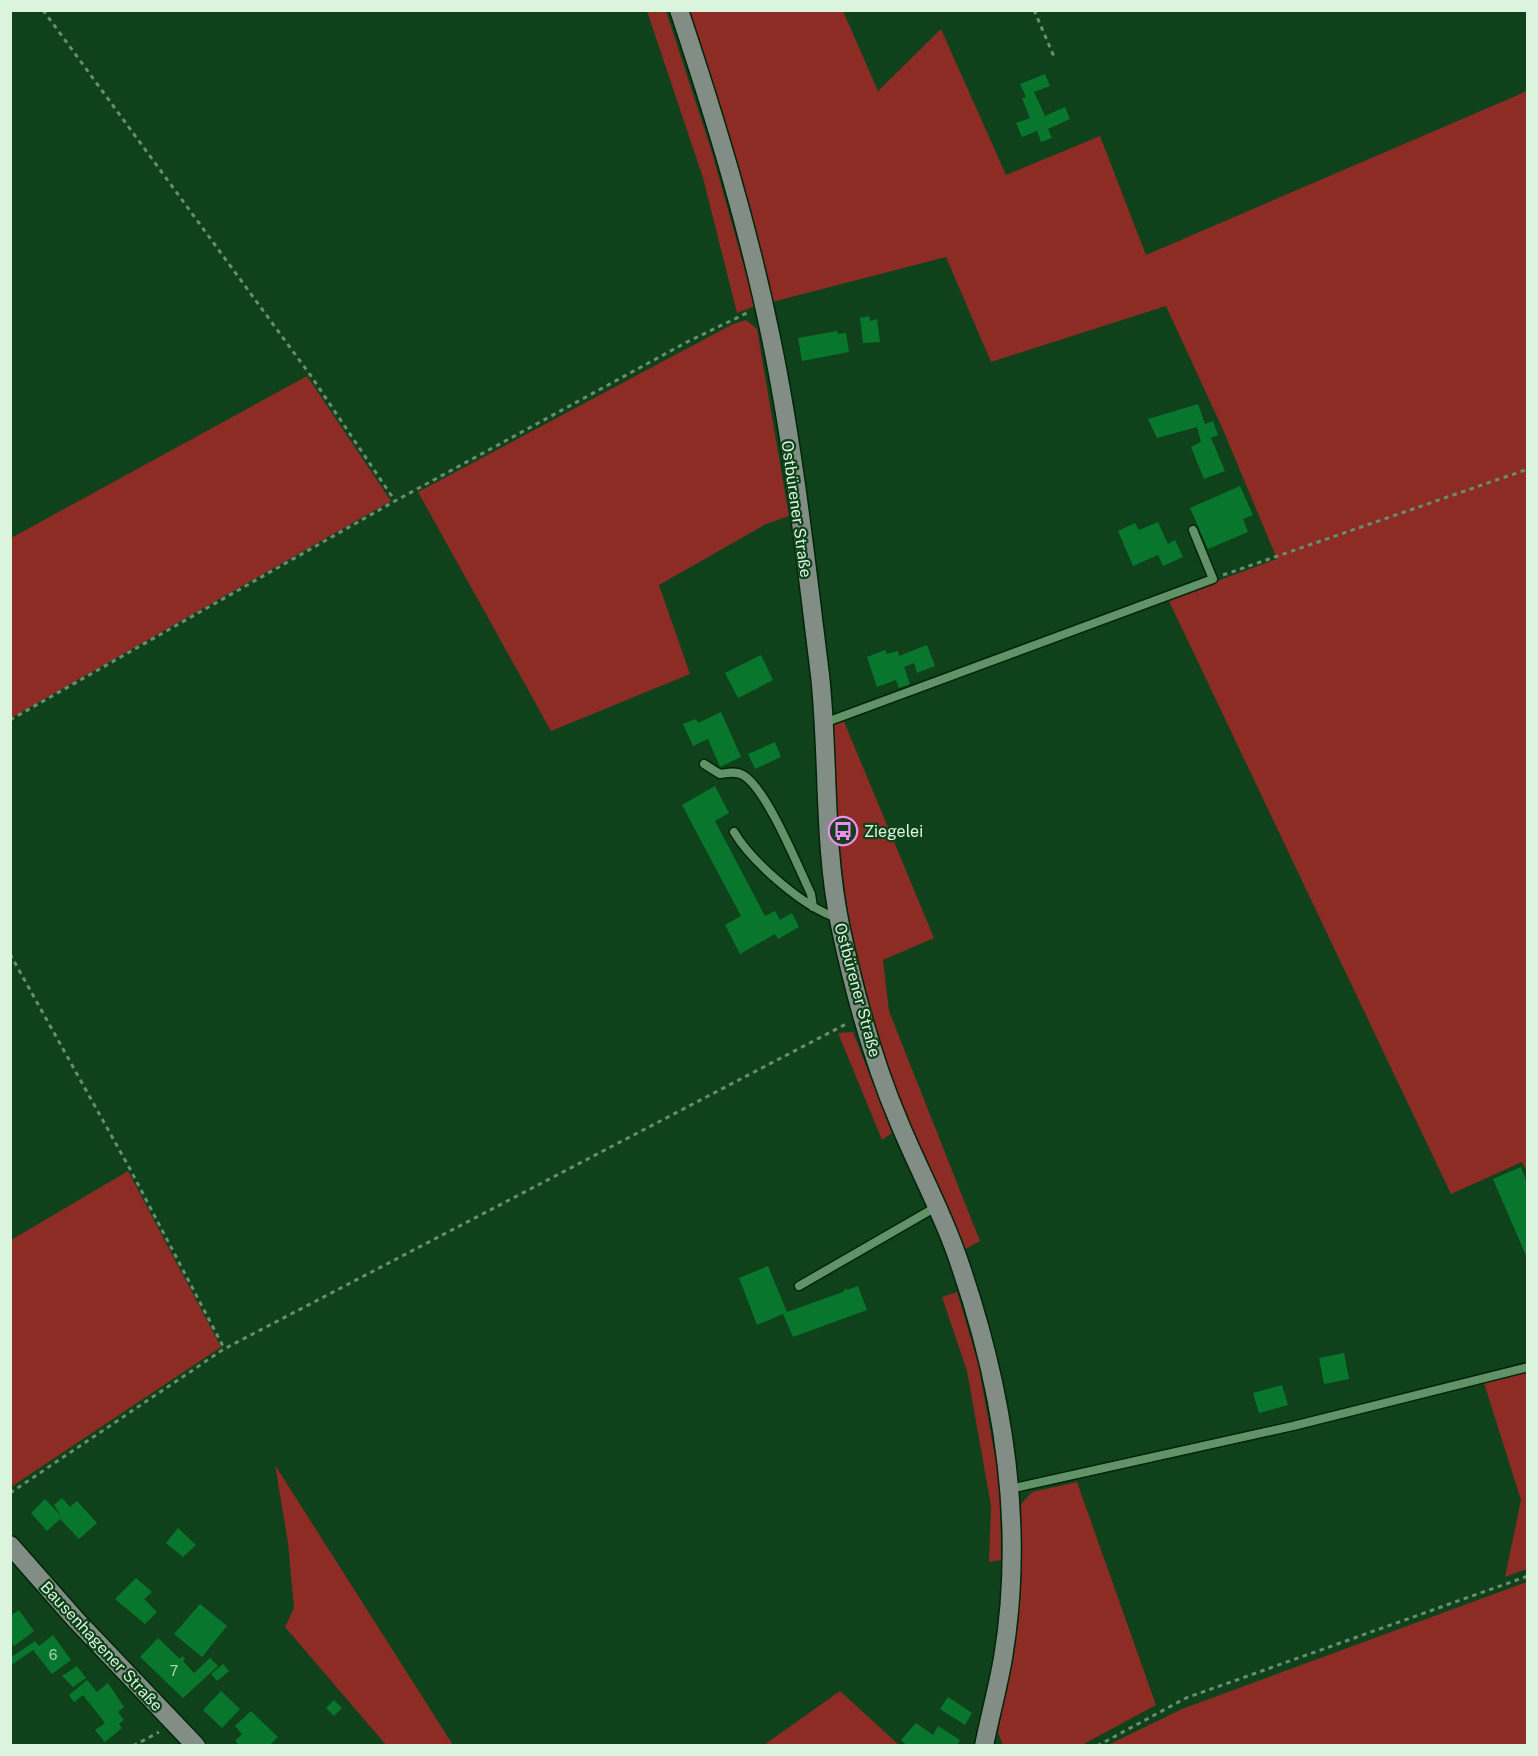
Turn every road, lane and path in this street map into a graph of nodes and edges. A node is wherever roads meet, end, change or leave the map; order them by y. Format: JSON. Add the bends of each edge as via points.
{"nodes":[{"id":1,"x":43,"y":10,"type":"edge"},
{"id":2,"x":679,"y":10,"type":"edge"},
{"id":3,"x":1034,"y":10,"type":"edge"},
{"id":4,"x":1055,"y":59,"type":"dead end"},
{"id":5,"x":764,"y":305,"type":"junction"},
{"id":6,"x":1527,"y":469,"type":"edge"},
{"id":7,"x":395,"y":501,"type":"junction"},
{"id":8,"x":1193,"y":530,"type":"dead end"},
{"id":9,"x":1213,"y":579,"type":"junction"},
{"id":10,"x":10,"y":720,"type":"edge"},
{"id":11,"x":823,"y":723,"type":"junction"},
{"id":12,"x":704,"y":765,"type":"dead end"},
{"id":13,"x":734,"y":832,"type":"dead end"},
{"id":14,"x":813,"y":907,"type":"junction"},
{"id":15,"x":838,"y":918,"type":"junction"},
{"id":16,"x":10,"y":954,"type":"edge"},
{"id":17,"x":862,"y":1016,"type":"junction"},
{"id":18,"x":936,"y":1207,"type":"junction"},
{"id":19,"x":799,"y":1286,"type":"dead end"},
{"id":20,"x":224,"y":1349,"type":"junction"},
{"id":21,"x":1527,"y":1367,"type":"edge"},
{"id":22,"x":1010,"y":1489,"type":"junction"},
{"id":23,"x":10,"y":1493,"type":"edge"},
{"id":24,"x":10,"y":1545,"type":"edge"},
{"id":25,"x":1527,"y":1576,"type":"edge"},
{"id":26,"x":174,"y":1724,"type":"junction"},
{"id":27,"x":133,"y":1746,"type":"edge"},
{"id":28,"x":196,"y":1746,"type":"edge"},
{"id":29,"x":984,"y":1746,"type":"edge"},
{"id":30,"x":1097,"y":1746,"type":"edge"}],
"edges":[{"from":1,"to":7,"type":"path","via":[[311,376]]},
{"from":2,"to":5,"type":"street","name":"Ostbürener Straße","via":[[724,145]]},
{"from":3,"to":4,"type":"path"},
{"from":5,"to":7,"type":"path","via":[[687,342]]},
{"from":5,"to":11,"type":"street","name":"Ostbürener Straße","via":[[799,511]]},
{"from":6,"to":9,"type":"path"},
{"from":7,"to":10,"type":"path"},
{"from":8,"to":9,"type":"lane"},
{"from":9,"to":11,"type":"lane"},
{"from":11,"to":15,"type":"street","name":"Ostbürener Straße"},
{"from":12,"to":14,"type":"lane","via":[[720,774],[742,775],[753,784],[776,822],[811,894]]},
{"from":13,"to":14,"type":"lane","via":[[754,860]]},
{"from":14,"to":15,"type":"lane"},
{"from":15,"to":17,"type":"street","name":"Ostbürener Straße"},
{"from":16,"to":20,"type":"path","via":[[130,1169]]},
{"from":17,"to":18,"type":"street","name":"Ostbürener Straße","via":[[897,1118]]},
{"from":17,"to":20,"type":"path"},
{"from":18,"to":19,"type":"lane"},
{"from":18,"to":22,"type":"street","name":"Ostbürener Straße","via":[[955,1250],[987,1350],[1002,1420]]},
{"from":20,"to":23,"type":"path"},
{"from":21,"to":22,"type":"lane","via":[[1316,1421]]},
{"from":22,"to":29,"type":"street","name":"Ostbürener Straße","via":[[1011,1572],[1003,1655]]},
{"from":24,"to":26,"type":"street","name":"Bausenhagener Straße"},
{"from":25,"to":30,"type":"path","via":[[1186,1698]]},
{"from":26,"to":27,"type":"path"},
{"from":26,"to":28,"type":"street","name":"Bausenhagener Straße"}]}
